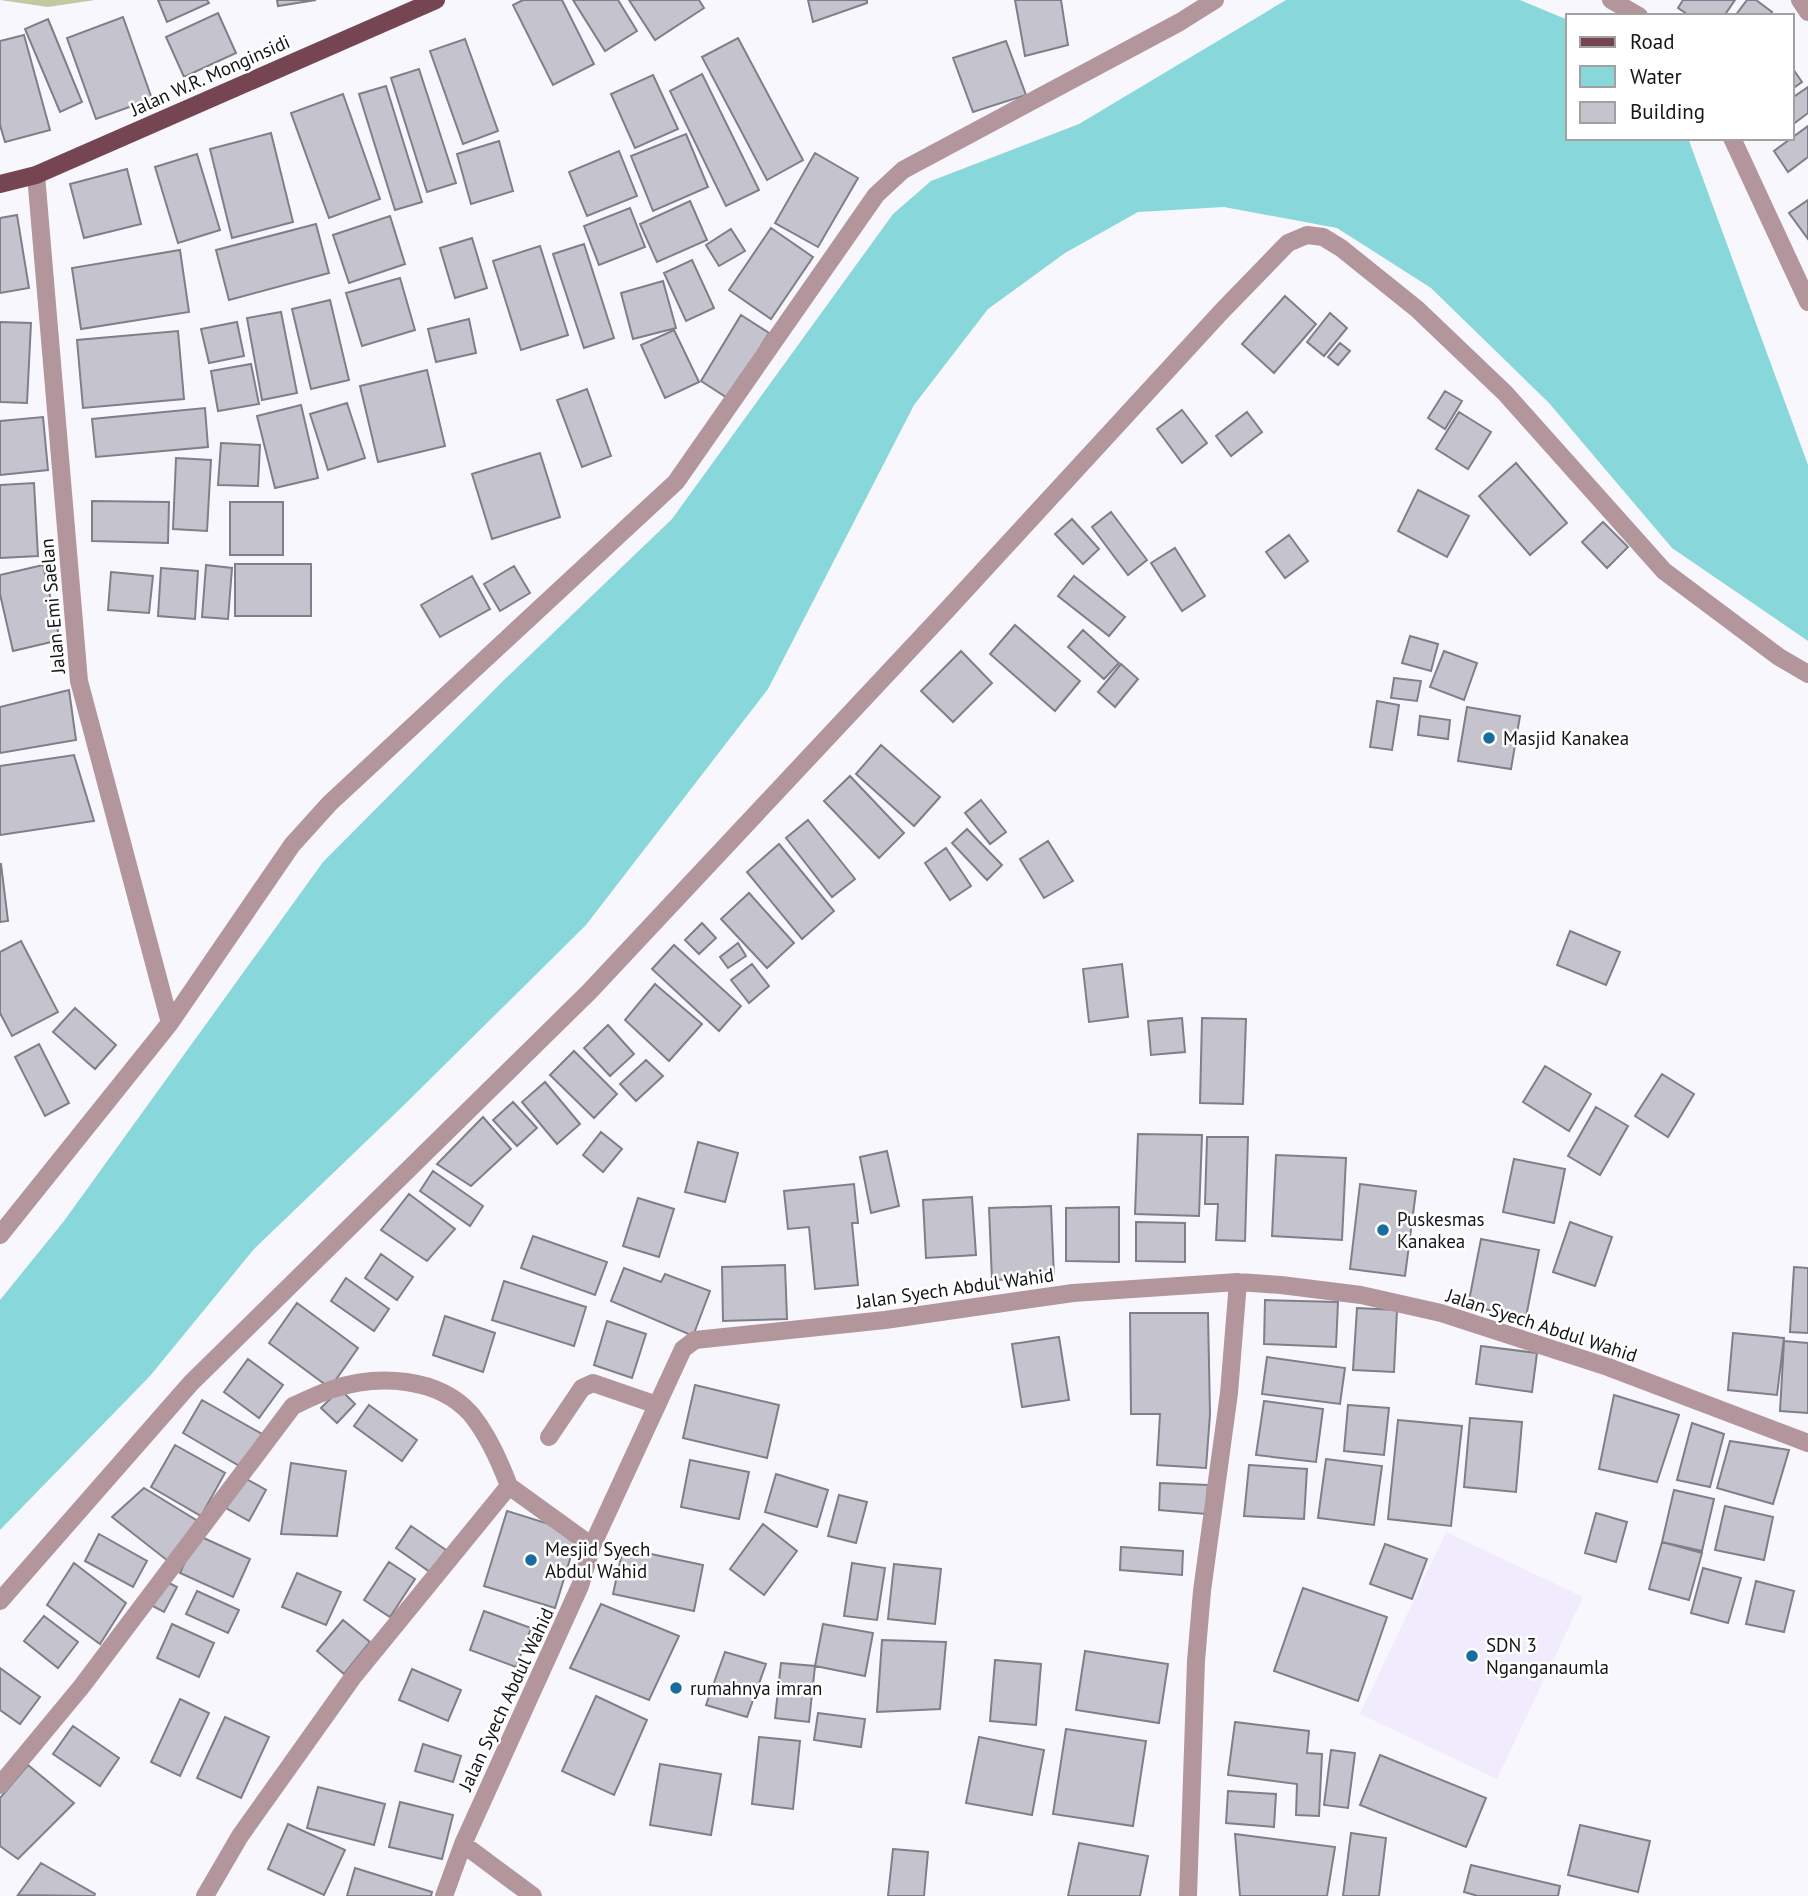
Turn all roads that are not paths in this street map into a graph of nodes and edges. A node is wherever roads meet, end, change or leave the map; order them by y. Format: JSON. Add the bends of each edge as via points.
{"nodes":[{"id":1,"x":436,"y":0,"type":"edge"},
{"id":2,"x":1215,"y":0,"type":"edge"},
{"id":3,"x":1611,"y":0,"type":"edge"},
{"id":4,"x":1800,"y":0,"type":"edge"},
{"id":5,"x":1808,"y":12,"type":"edge"},
{"id":6,"x":1636,"y":14,"type":"edge"},
{"id":7,"x":1732,"y":140,"type":"edge"},
{"id":8,"x":36,"y":175,"type":"junction"},
{"id":9,"x":0,"y":184,"type":"edge"},
{"id":10,"x":1808,"y":302,"type":"edge"},
{"id":11,"x":1808,"y":674,"type":"edge"},
{"id":12,"x":170,"y":1023,"type":"junction"},
{"id":13,"x":0,"y":1235,"type":"edge"},
{"id":14,"x":1238,"y":1282,"type":"junction"},
{"id":15,"x":657,"y":1405,"type":"junction"},
{"id":16,"x":549,"y":1437,"type":"dead end"},
{"id":17,"x":1808,"y":1443,"type":"edge"},
{"id":18,"x":509,"y":1486,"type":"junction"},
{"id":19,"x":592,"y":1546,"type":"junction"},
{"id":20,"x":0,"y":1601,"type":"edge"},
{"id":21,"x":0,"y":1785,"type":"edge"},
{"id":22,"x":463,"y":1844,"type":"junction"},
{"id":23,"x":205,"y":1896,"type":"edge"},
{"id":24,"x":444,"y":1896,"type":"edge"},
{"id":25,"x":533,"y":1896,"type":"edge"},
{"id":26,"x":1188,"y":1896,"type":"edge"}],
"edges":[{"from":1,"to":8,"type":"main road","name":"Jalan W.R. Monginsidi"},
{"from":2,"to":12,"type":"street","via":[[902,170],[876,195],[676,482],[330,803],[292,845]]},
{"from":3,"to":6,"type":"street"},
{"from":4,"to":5,"type":"street"},
{"from":7,"to":10,"type":"street"},
{"from":8,"to":9,"type":"main road","name":"Jalan W.R. Monginsidi"},
{"from":8,"to":12,"type":"street","name":"Jalan Emi Saelan","via":[[79,681]]},
{"from":11,"to":20,"type":"street","via":[[1664,571],[1505,393],[1417,309],[1322,237],[1307,235],[1288,243],[589,992],[191,1383]]},
{"from":12,"to":13,"type":"street"},
{"from":14,"to":15,"type":"street","name":"Jalan Syech Abdul Wahid","via":[[1073,1293],[885,1320],[695,1340],[683,1349]]},
{"from":14,"to":17,"type":"street","name":"Jalan Syech Abdul Wahid","via":[[1361,1295],[1441,1314],[1608,1367]]},
{"from":14,"to":26,"type":"street","via":[[1196,1661]]},
{"from":15,"to":16,"type":"street","via":[[587,1384]]},
{"from":15,"to":19,"type":"street","name":"Jalan Syech Abdul Wahid"},
{"from":18,"to":19,"type":"street"},
{"from":18,"to":21,"type":"street","via":[[497,1456],[470,1414],[445,1394],[409,1381],[369,1382],[334,1388],[293,1406],[82,1686]]},
{"from":18,"to":23,"type":"street","via":[[354,1676],[240,1836]]},
{"from":19,"to":22,"type":"street","name":"Jalan Syech Abdul Wahid","via":[[580,1586]]},
{"from":22,"to":24,"type":"street","name":"Jalan Syech Abdul Wahid"},
{"from":22,"to":25,"type":"street"}]}
